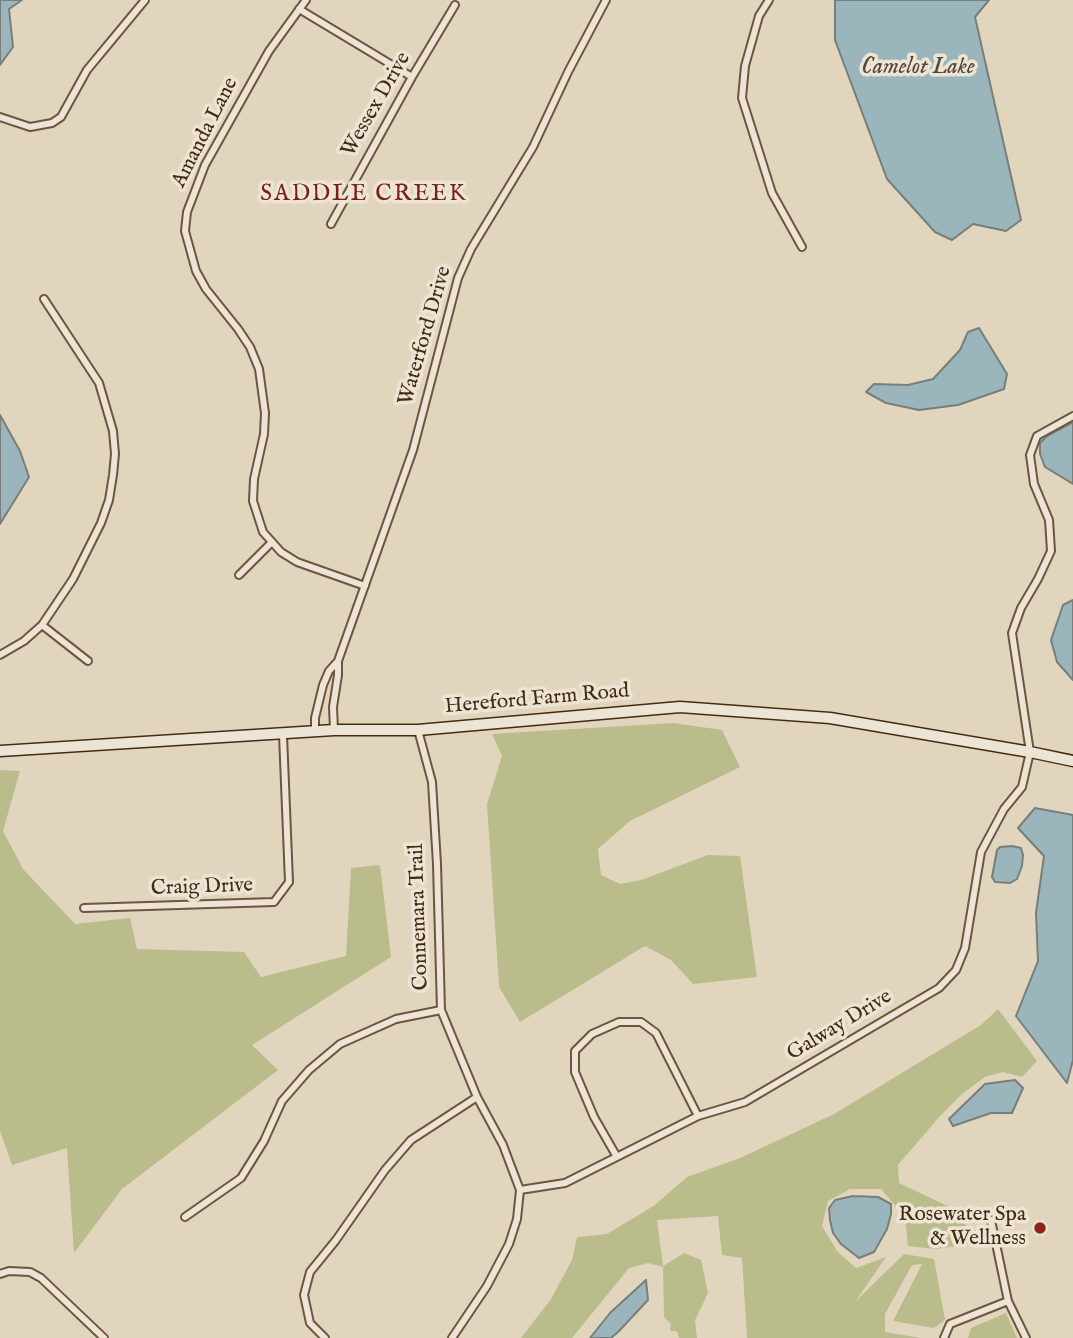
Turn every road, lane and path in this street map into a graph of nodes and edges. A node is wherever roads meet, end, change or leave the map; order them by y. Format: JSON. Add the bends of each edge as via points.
{"nodes":[{"id":1,"x":145,"y":0,"type":"edge"},
{"id":2,"x":306,"y":0,"type":"edge"},
{"id":3,"x":606,"y":0,"type":"edge"},
{"id":4,"x":769,"y":0,"type":"edge"},
{"id":5,"x":455,"y":5,"type":"dead end"},
{"id":6,"x":299,"y":9,"type":"junction"},
{"id":7,"x":412,"y":77,"type":"junction"},
{"id":8,"x":0,"y":117,"type":"edge"},
{"id":9,"x":331,"y":224,"type":"dead end"},
{"id":10,"x":802,"y":247,"type":"dead end"},
{"id":11,"x":44,"y":299,"type":"dead end"},
{"id":12,"x":1073,"y":416,"type":"edge"},
{"id":13,"x":271,"y":543,"type":"junction"},
{"id":14,"x":239,"y":575,"type":"dead end"},
{"id":15,"x":365,"y":586,"type":"junction"},
{"id":16,"x":42,"y":625,"type":"junction"},
{"id":17,"x":0,"y":655,"type":"edge"},
{"id":18,"x":88,"y":661,"type":"dead end"},
{"id":19,"x":338,"y":662,"type":"junction"},
{"id":20,"x":323,"y":685,"type":"junction"},
{"id":21,"x":335,"y":689,"type":"junction"},
{"id":22,"x":334,"y":730,"type":"junction"},
{"id":23,"x":418,"y":730,"type":"junction"},
{"id":24,"x":315,"y":732,"type":"junction"},
{"id":25,"x":284,"y":735,"type":"junction"},
{"id":26,"x":0,"y":751,"type":"edge"},
{"id":27,"x":1030,"y":752,"type":"junction"},
{"id":28,"x":1073,"y":761,"type":"edge"},
{"id":29,"x":84,"y":908,"type":"dead end"},
{"id":30,"x":441,"y":1010,"type":"junction"},
{"id":31,"x":477,"y":1097,"type":"junction"},
{"id":32,"x":698,"y":1116,"type":"junction"},
{"id":33,"x":617,"y":1157,"type":"junction"},
{"id":34,"x":520,"y":1190,"type":"junction"},
{"id":35,"x":977,"y":1213,"type":"dead end"},
{"id":36,"x":185,"y":1217,"type":"dead end"},
{"id":37,"x":0,"y":1274,"type":"edge"},
{"id":38,"x":1008,"y":1301,"type":"junction"},
{"id":39,"x":104,"y":1338,"type":"edge"},
{"id":40,"x":325,"y":1338,"type":"edge"},
{"id":41,"x":452,"y":1338,"type":"edge"},
{"id":42,"x":944,"y":1338,"type":"edge"},
{"id":43,"x":1026,"y":1338,"type":"edge"}],
"edges":[{"from":1,"to":8,"type":"street","via":[[87,70],[61,117],[30,127]]},
{"from":2,"to":6,"type":"street","name":"Amanda Lane"},
{"from":3,"to":15,"type":"street","name":"Waterford Drive","via":[[533,147],[458,278],[413,450]]},
{"from":4,"to":10,"type":"street","via":[[759,16],[745,66],[742,98],[772,192]]},
{"from":5,"to":7,"type":"street","name":"Wessex Drive"},
{"from":6,"to":7,"type":"street"},
{"from":6,"to":13,"type":"street","name":"Amanda Lane","via":[[269,51],[205,165],[187,212],[185,231],[195,271],[244,338],[260,369],[264,434],[253,501]]},
{"from":7,"to":9,"type":"street","name":"Wessex Drive"},
{"from":11,"to":16,"type":"street","via":[[99,383],[115,454],[101,523],[73,579]]},
{"from":12,"to":27,"type":"street","via":[[1037,436],[1030,455],[1034,484],[1048,520],[1051,551],[1013,633]]},
{"from":13,"to":14,"type":"street"},
{"from":13,"to":15,"type":"street","via":[[297,562]]},
{"from":15,"to":19,"type":"street","name":"Waterford Drive"},
{"from":16,"to":17,"type":"street"},
{"from":16,"to":18,"type":"street"},
{"from":19,"to":20,"type":"street","name":"Waterford Drive"},
{"from":19,"to":21,"type":"street","name":"Waterford Drive"},
{"from":20,"to":21,"type":"street"},
{"from":20,"to":24,"type":"street","name":"Waterford Drive"},
{"from":21,"to":22,"type":"street","name":"Waterford Drive"},
{"from":22,"to":23,"type":"street","name":"Hereford Farm Road"},
{"from":22,"to":24,"type":"street","name":"Hereford Farm Road"},
{"from":23,"to":27,"type":"street","name":"Hereford Farm Road","via":[[680,707],[830,718]]},
{"from":23,"to":30,"type":"street","name":"Connemara Trail","via":[[432,782]]},
{"from":24,"to":25,"type":"street","name":"Hereford Farm Road"},
{"from":25,"to":26,"type":"street","name":"Hereford Farm Road"},
{"from":25,"to":29,"type":"street","name":"Craig Drive","via":[[289,882],[274,902]]},
{"from":27,"to":28,"type":"street","name":"Hereford Farm Road"},
{"from":27,"to":32,"type":"street","name":"Galway Drive","via":[[1022,787],[981,852],[965,948],[956,970],[939,988],[745,1102]]},
{"from":30,"to":31,"type":"street","name":"Connemara Trail"},
{"from":30,"to":36,"type":"street","via":[[396,1019],[340,1044],[282,1101],[241,1178]]},
{"from":31,"to":34,"type":"street","name":"Connemara Trail"},
{"from":31,"to":40,"type":"street","via":[[411,1140],[310,1272],[304,1295],[310,1323]]},
{"from":32,"to":33,"type":"street","name":"Galway Drive"},
{"from":32,"to":33,"type":"street","via":[[656,1033],[641,1022],[619,1022],[592,1034],[575,1051],[575,1072]]},
{"from":33,"to":34,"type":"street","name":"Galway Drive","via":[[565,1183]]},
{"from":34,"to":41,"type":"street","name":"Connemara Trail","via":[[509,1244]]},
{"from":35,"to":38,"type":"street","via":[[991,1220]]},
{"from":37,"to":39,"type":"street","via":[[30,1272],[41,1278]]},
{"from":38,"to":42,"type":"street","via":[[950,1324]]},
{"from":38,"to":43,"type":"street"}]}
